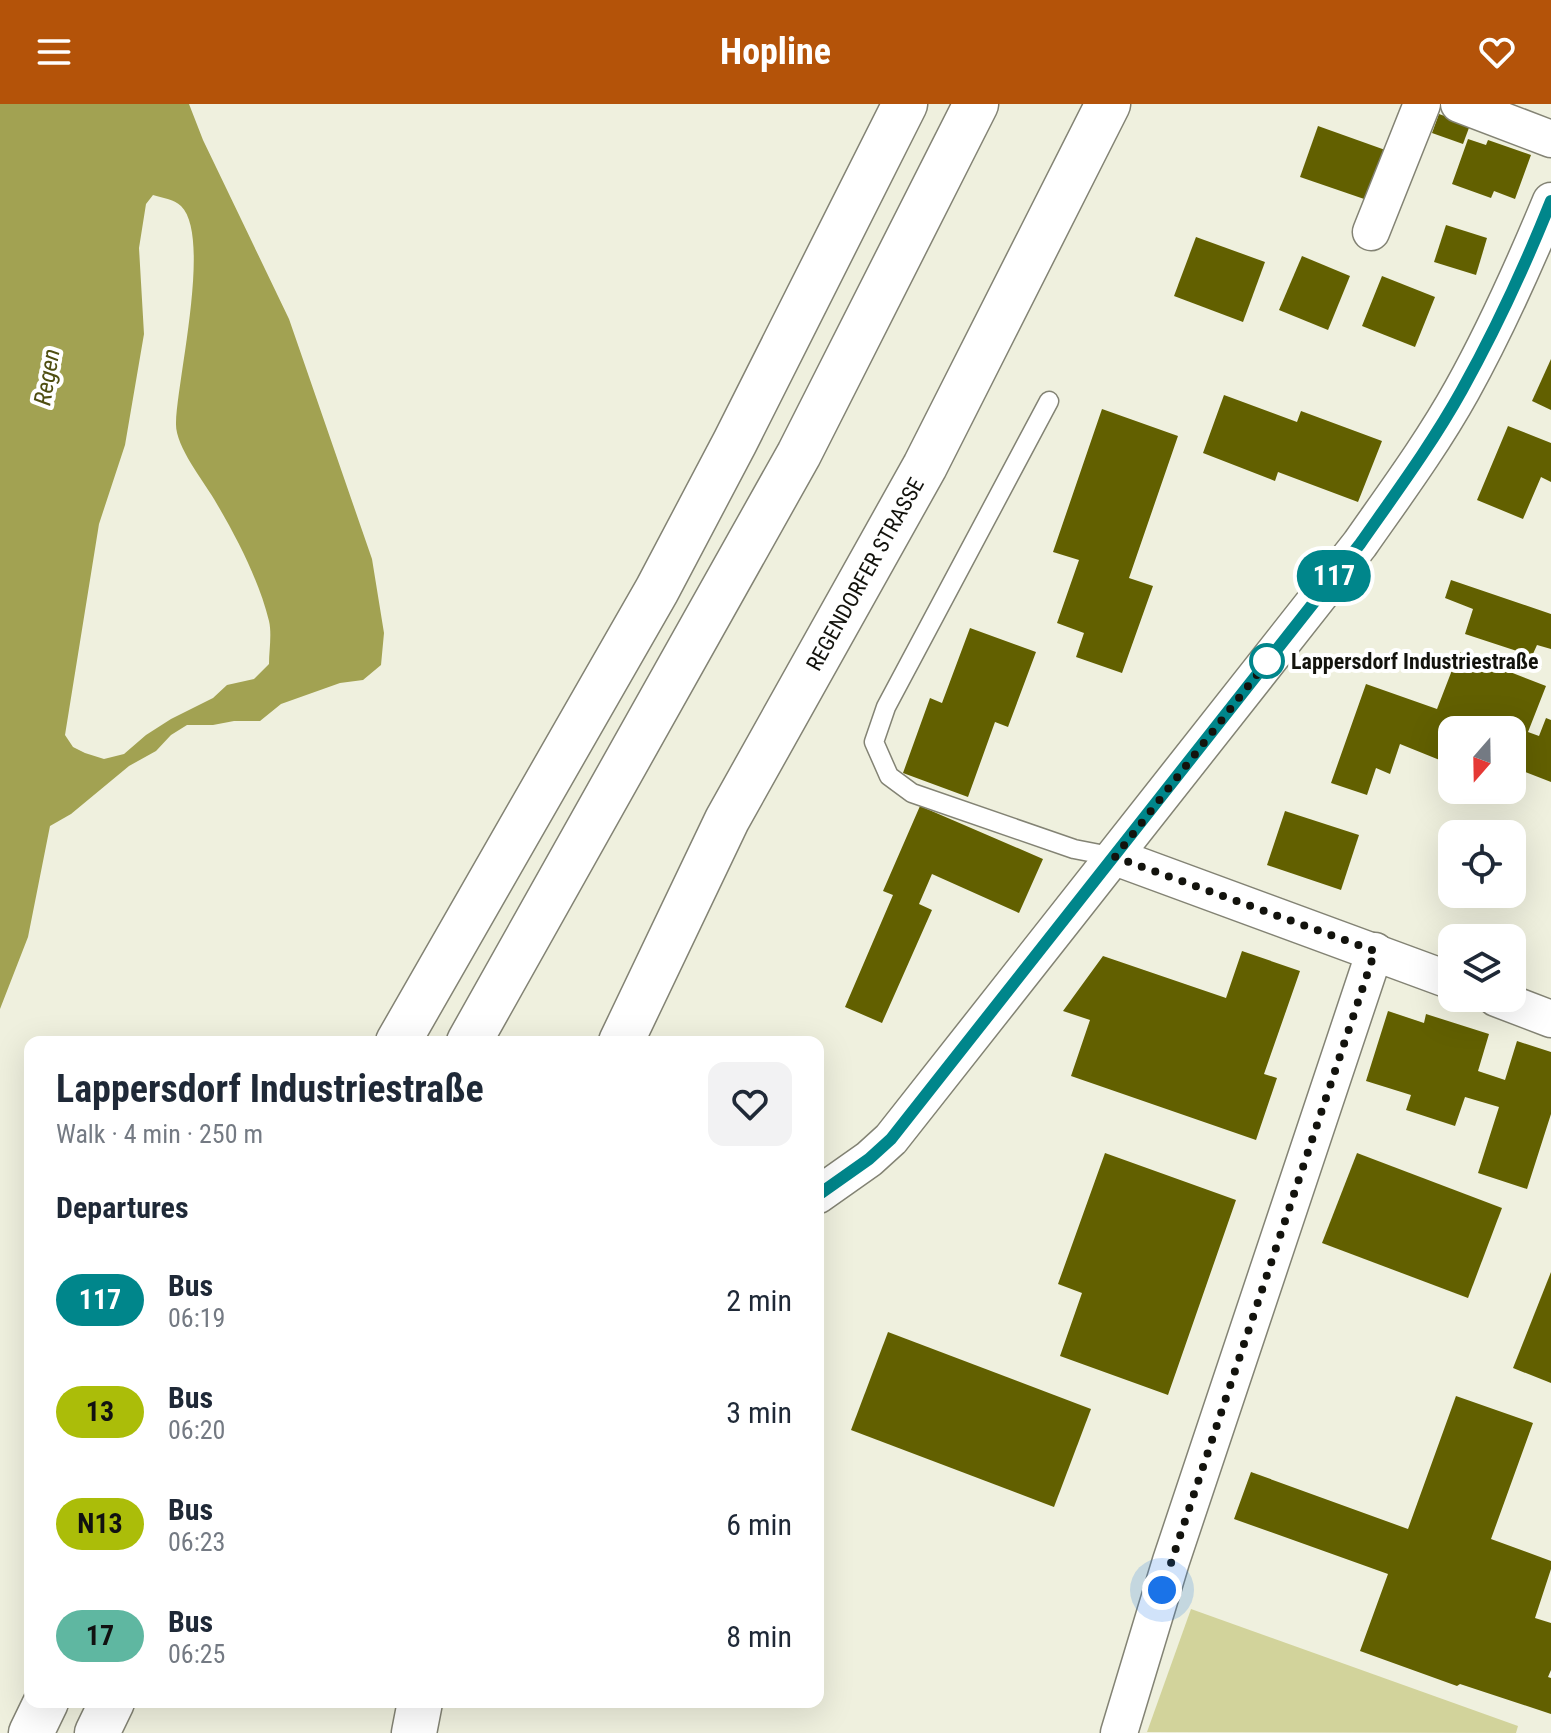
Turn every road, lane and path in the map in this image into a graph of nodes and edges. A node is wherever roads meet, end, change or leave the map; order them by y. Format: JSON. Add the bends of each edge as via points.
{"nodes":[{"id":1,"x":905,"y":104,"type":"edge"},
{"id":2,"x":976,"y":104,"type":"edge"},
{"id":3,"x":1108,"y":104,"type":"edge"},
{"id":4,"x":1422,"y":104,"type":"edge"},
{"id":5,"x":1459,"y":104,"type":"edge"},
{"id":6,"x":1551,"y":139,"type":"edge"},
{"id":7,"x":1551,"y":201,"type":"edge"},
{"id":8,"x":1371,"y":232,"type":"dead end"},
{"id":9,"x":1049,"y":401,"type":"dead end"},
{"id":10,"x":1115,"y":857,"type":"junction"},
{"id":11,"x":1375,"y":951,"type":"junction"},
{"id":12,"x":1438,"y":976,"type":"edge"},
{"id":13,"x":1526,"y":1009,"type":"edge"},
{"id":14,"x":1551,"y":1019,"type":"edge"},
{"id":15,"x":401,"y":1036,"type":"edge"},
{"id":16,"x":472,"y":1036,"type":"edge"},
{"id":17,"x":624,"y":1036,"type":"edge"},
{"id":18,"x":824,"y":1191,"type":"edge"},
{"id":19,"x":43,"y":1708,"type":"edge"},
{"id":20,"x":109,"y":1708,"type":"edge"},
{"id":21,"x":419,"y":1708,"type":"edge"},
{"id":22,"x":31,"y":1733,"type":"edge"},
{"id":23,"x":97,"y":1733,"type":"edge"},
{"id":24,"x":414,"y":1733,"type":"edge"},
{"id":25,"x":1119,"y":1733,"type":"edge"}],
"edges":[{"from":1,"to":15,"type":"main road","via":[[657,590]]},
{"from":2,"to":16,"type":"main road","via":[[799,454]]},
{"from":3,"to":17,"type":"main road","name":"REGENDORFER STRASSE","via":[[925,466],[727,820]]},
{"from":4,"to":8,"type":"street"},
{"from":5,"to":6,"type":"street"},
{"from":7,"to":10,"type":"street","via":[[1497,325],[1408,476]]},
{"from":9,"to":10,"type":"lane","via":[[886,707],[874,742],[889,776],[912,793],[1074,849]]},
{"from":10,"to":11,"type":"street"},
{"from":10,"to":18,"type":"street","via":[[891,1139]]},
{"from":11,"to":12,"type":"street"},
{"from":11,"to":25,"type":"street","via":[[1171,1561]]},
{"from":13,"to":14,"type":"street"},
{"from":19,"to":22,"type":"main road"},
{"from":20,"to":23,"type":"main road"},
{"from":21,"to":24,"type":"main road"}]}
